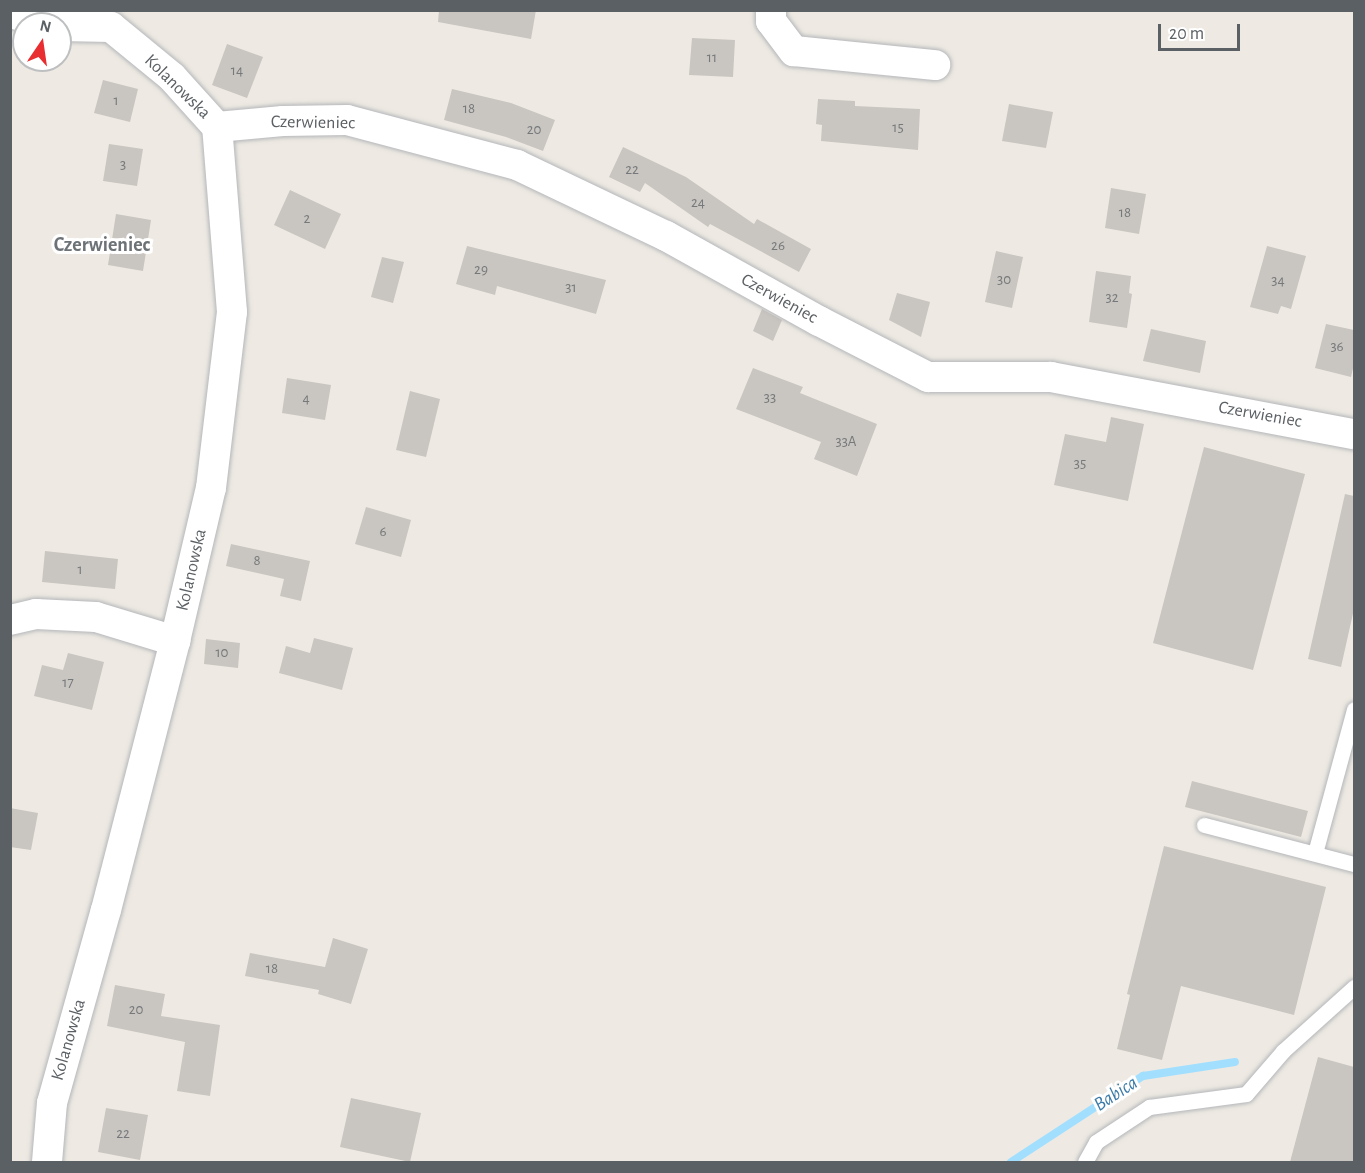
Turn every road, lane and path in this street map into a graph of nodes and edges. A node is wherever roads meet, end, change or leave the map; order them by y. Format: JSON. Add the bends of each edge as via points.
{"nodes":[{"id":1,"x":771,"y":10,"type":"edge"},
{"id":2,"x":113,"y":19,"type":"edge"},
{"id":3,"x":72,"y":24,"type":"edge"},
{"id":4,"x":934,"y":65,"type":"dead end"},
{"id":5,"x":218,"y":127,"type":"junction"},
{"id":6,"x":1354,"y":434,"type":"edge"},
{"id":7,"x":10,"y":620,"type":"edge"},
{"id":8,"x":175,"y":641,"type":"junction"},
{"id":9,"x":1354,"y":709,"type":"edge"},
{"id":10,"x":1204,"y":825,"type":"dead end"},
{"id":11,"x":1315,"y":853,"type":"junction"},
{"id":12,"x":1354,"y":864,"type":"edge"},
{"id":13,"x":1354,"y":987,"type":"edge"},
{"id":14,"x":47,"y":1162,"type":"edge"},
{"id":15,"x":1085,"y":1162,"type":"edge"}],
"edges":[{"from":1,"to":4,"type":"street","via":[[771,21],[794,51]]},
{"from":2,"to":3,"type":"street"},
{"from":2,"to":5,"type":"street","name":"Kolanowska"},
{"from":5,"to":6,"type":"street","name":"Czerwieniec","via":[[347,120],[517,165],[666,236],[928,377],[1051,377]]},
{"from":5,"to":8,"type":"street","name":"Kolanowska","via":[[232,312],[211,488]]},
{"from":7,"to":8,"type":"street","via":[[36,614],[96,617]]},
{"from":8,"to":14,"type":"street","name":"Kolanowska","via":[[52,1103]]},
{"from":9,"to":11,"type":"lane"},
{"from":10,"to":11,"type":"lane"},
{"from":11,"to":12,"type":"lane"},
{"from":13,"to":15,"type":"lane","via":[[1283,1051],[1246,1094],[1149,1107],[1096,1142]]}]}
